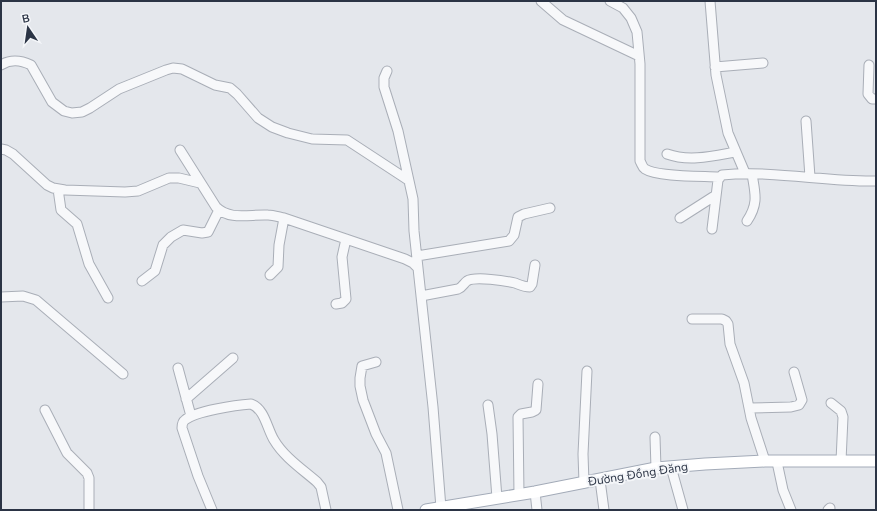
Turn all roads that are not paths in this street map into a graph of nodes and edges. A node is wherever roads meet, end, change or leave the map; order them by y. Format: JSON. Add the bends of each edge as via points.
{"nodes":[{"id":1,"x":541,"y":1,"type":"edge"},
{"id":2,"x":610,"y":1,"type":"edge"},
{"id":3,"x":710,"y":1,"type":"edge"},
{"id":4,"x":639,"y":56,"type":"junction"},
{"id":5,"x":763,"y":63,"type":"dead end"},
{"id":6,"x":1,"y":64,"type":"edge"},
{"id":7,"x":869,"y":65,"type":"dead end"},
{"id":8,"x":715,"y":67,"type":"junction"},
{"id":9,"x":387,"y":71,"type":"dead end"},
{"id":10,"x":876,"y":99,"type":"edge"},
{"id":11,"x":806,"y":121,"type":"dead end"},
{"id":12,"x":1,"y":149,"type":"edge"},
{"id":13,"x":180,"y":150,"type":"dead end"},
{"id":14,"x":735,"y":152,"type":"junction"},
{"id":15,"x":667,"y":154,"type":"dead end"},
{"id":16,"x":748,"y":173,"type":"junction"},
{"id":17,"x":719,"y":177,"type":"junction"},
{"id":18,"x":810,"y":177,"type":"junction"},
{"id":19,"x":408,"y":180,"type":"junction"},
{"id":20,"x":876,"y":181,"type":"edge"},
{"id":21,"x":200,"y":183,"type":"junction"},
{"id":22,"x":58,"y":189,"type":"junction"},
{"id":23,"x":716,"y":195,"type":"junction"},
{"id":24,"x":550,"y":208,"type":"dead end"},
{"id":25,"x":219,"y":210,"type":"junction"},
{"id":26,"x":284,"y":218,"type":"junction"},
{"id":27,"x":680,"y":218,"type":"dead end"},
{"id":28,"x":747,"y":221,"type":"dead end"},
{"id":29,"x":712,"y":229,"type":"dead end"},
{"id":30,"x":346,"y":239,"type":"junction"},
{"id":31,"x":417,"y":256,"type":"junction"},
{"id":32,"x":535,"y":265,"type":"dead end"},
{"id":33,"x":418,"y":268,"type":"junction"},
{"id":34,"x":270,"y":275,"type":"dead end"},
{"id":35,"x":142,"y":281,"type":"dead end"},
{"id":36,"x":421,"y":296,"type":"junction"},
{"id":37,"x":1,"y":297,"type":"edge"},
{"id":38,"x":108,"y":298,"type":"dead end"},
{"id":39,"x":336,"y":304,"type":"dead end"},
{"id":40,"x":692,"y":319,"type":"dead end"},
{"id":41,"x":233,"y":358,"type":"dead end"},
{"id":42,"x":376,"y":362,"type":"dead end"},
{"id":43,"x":178,"y":368,"type":"dead end"},
{"id":44,"x":587,"y":371,"type":"dead end"},
{"id":45,"x":794,"y":372,"type":"dead end"},
{"id":46,"x":123,"y":374,"type":"dead end"},
{"id":47,"x":538,"y":384,"type":"dead end"},
{"id":48,"x":186,"y":399,"type":"junction"},
{"id":49,"x":831,"y":403,"type":"dead end"},
{"id":50,"x":488,"y":406,"type":"dead end"},
{"id":51,"x":750,"y":408,"type":"junction"},
{"id":52,"x":45,"y":410,"type":"dead end"},
{"id":53,"x":191,"y":416,"type":"junction"},
{"id":54,"x":655,"y":437,"type":"dead end"},
{"id":55,"x":765,"y":461,"type":"junction"},
{"id":56,"x":842,"y":461,"type":"junction"},
{"id":57,"x":876,"y":461,"type":"edge"},
{"id":58,"x":777,"y":462,"type":"junction"},
{"id":59,"x":671,"y":467,"type":"junction"},
{"id":60,"x":656,"y":468,"type":"junction"},
{"id":61,"x":600,"y":480,"type":"junction"},
{"id":62,"x":584,"y":483,"type":"junction"},
{"id":63,"x":535,"y":492,"type":"junction"},
{"id":64,"x":519,"y":495,"type":"junction"},
{"id":65,"x":497,"y":498,"type":"junction"},
{"id":66,"x":441,"y":508,"type":"junction"},
{"id":67,"x":89,"y":510,"type":"edge"},
{"id":68,"x":212,"y":510,"type":"edge"},
{"id":69,"x":326,"y":510,"type":"edge"},
{"id":70,"x":398,"y":510,"type":"edge"},
{"id":71,"x":426,"y":510,"type":"edge"},
{"id":72,"x":537,"y":510,"type":"edge"},
{"id":73,"x":604,"y":510,"type":"edge"},
{"id":74,"x":683,"y":510,"type":"edge"},
{"id":75,"x":791,"y":510,"type":"edge"}],
"edges":[{"from":1,"to":4,"type":"street","via":[[563,20]]},
{"from":2,"to":4,"type":"street","via":[[623,8],[635,25]]},
{"from":3,"to":8,"type":"street"},
{"from":4,"to":17,"type":"street","via":[[642,166],[655,174]]},
{"from":5,"to":8,"type":"street"},
{"from":6,"to":19,"type":"street","via":[[11,60],[31,65],[52,102],[64,111],[72,113],[90,108],[119,89],[166,70],[182,68],[216,85],[230,88],[258,118],[272,127],[312,139],[347,140]]},
{"from":7,"to":10,"type":"street","via":[[868,94],[872,99]]},
{"from":8,"to":14,"type":"street","via":[[728,133]]},
{"from":9,"to":19,"type":"street","via":[[384,88],[398,131]]},
{"from":11,"to":18,"type":"street"},
{"from":12,"to":22,"type":"street","via":[[13,154],[47,185]]},
{"from":13,"to":21,"type":"street"},
{"from":14,"to":15,"type":"street","via":[[682,158]]},
{"from":14,"to":16,"type":"street"},
{"from":16,"to":17,"type":"street"},
{"from":16,"to":18,"type":"street"},
{"from":16,"to":28,"type":"street","via":[[756,198]]},
{"from":17,"to":23,"type":"street"},
{"from":18,"to":20,"type":"street"},
{"from":19,"to":31,"type":"street","via":[[413,199]]},
{"from":21,"to":22,"type":"street","via":[[169,178],[138,191]]},
{"from":21,"to":25,"type":"street"},
{"from":22,"to":38,"type":"street","via":[[62,211],[77,224],[89,264]]},
{"from":23,"to":27,"type":"street"},
{"from":23,"to":29,"type":"street"},
{"from":24,"to":31,"type":"street","via":[[518,217],[514,235],[509,241]]},
{"from":25,"to":26,"type":"street","via":[[236,216],[269,215]]},
{"from":25,"to":35,"type":"street","via":[[208,232],[183,230],[171,237],[161,249],[155,271]]},
{"from":26,"to":30,"type":"street"},
{"from":26,"to":34,"type":"street","via":[[278,268]]},
{"from":30,"to":33,"type":"street","via":[[413,262]]},
{"from":30,"to":39,"type":"street","via":[[342,257],[346,299]]},
{"from":31,"to":33,"type":"street"},
{"from":32,"to":36,"type":"street","via":[[530,287],[496,280],[473,280],[467,281],[458,290]]},
{"from":33,"to":36,"type":"street"},
{"from":36,"to":66,"type":"street"},
{"from":37,"to":46,"type":"street","via":[[23,296],[36,300]]},
{"from":40,"to":51,"type":"street","via":[[722,319],[728,324],[730,344]]},
{"from":41,"to":48,"type":"street"},
{"from":42,"to":70,"type":"street","via":[[362,366],[360,386],[365,406],[386,454]]},
{"from":43,"to":48,"type":"street"},
{"from":44,"to":62,"type":"street"},
{"from":45,"to":51,"type":"street","via":[[802,400],[799,405]]},
{"from":47,"to":64,"type":"street","via":[[536,410],[518,417]]},
{"from":48,"to":53,"type":"street"},
{"from":49,"to":56,"type":"street","via":[[843,417]]},
{"from":50,"to":65,"type":"street"},
{"from":51,"to":55,"type":"street"},
{"from":52,"to":67,"type":"street","via":[[67,452],[87,473]]},
{"from":53,"to":68,"type":"street","via":[[184,421],[182,428]]},
{"from":53,"to":69,"type":"street","via":[[245,404],[256,406],[279,448],[321,487]]},
{"from":54,"to":60,"type":"street"},
{"from":55,"to":58,"type":"main road","name":"Đường Đồng Đăng"},
{"from":55,"to":59,"type":"main road","name":"Đường Đồng Đăng"},
{"from":56,"to":57,"type":"main road","name":"Đường Đồng Đăng"},
{"from":56,"to":58,"type":"main road","name":"Đường Đồng Đăng"},
{"from":58,"to":75,"type":"street","via":[[783,490]]},
{"from":59,"to":60,"type":"main road","name":"Đường Đồng Đăng"},
{"from":59,"to":74,"type":"street"},
{"from":60,"to":61,"type":"main road","name":"Đường Đồng Đăng"},
{"from":61,"to":62,"type":"main road","name":"Đường Đồng Đăng"},
{"from":61,"to":73,"type":"street"},
{"from":62,"to":63,"type":"main road","name":"Đường Đồng Đăng"},
{"from":63,"to":64,"type":"main road","name":"Đường Đồng Đăng"},
{"from":63,"to":72,"type":"street"},
{"from":64,"to":65,"type":"main road","name":"Đường Đồng Đăng"},
{"from":65,"to":66,"type":"main road","name":"Đường Đồng Đăng"},
{"from":66,"to":71,"type":"main road","name":"Đường Đồng Đăng"}]}
